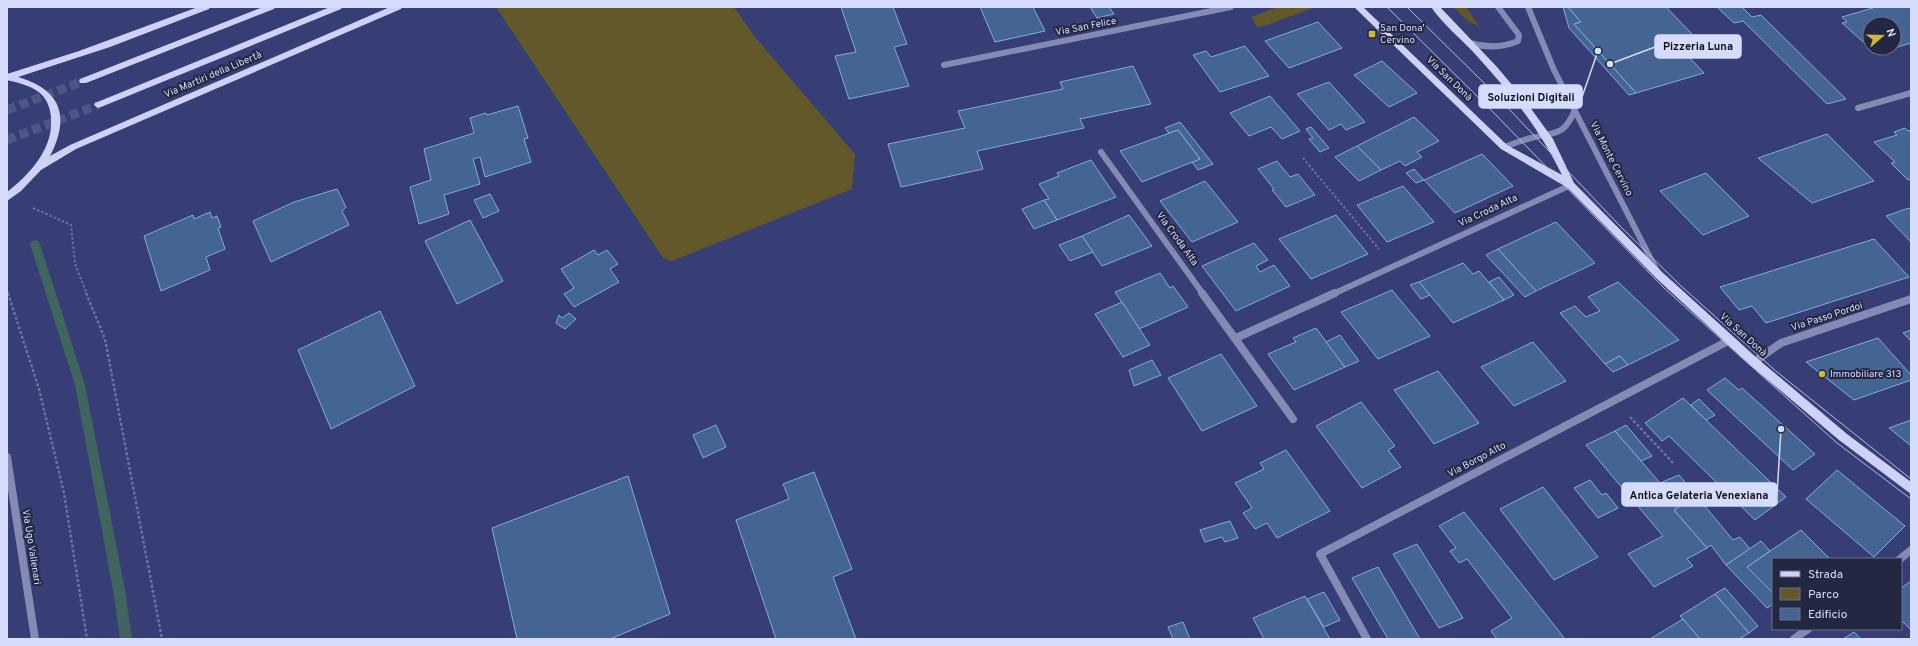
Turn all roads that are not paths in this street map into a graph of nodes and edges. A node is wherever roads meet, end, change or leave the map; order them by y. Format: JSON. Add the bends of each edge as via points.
{"nodes":[{"id":1,"x":206,"y":7,"type":"edge"},
{"id":2,"x":271,"y":7,"type":"edge"},
{"id":3,"x":338,"y":7,"type":"edge"},
{"id":4,"x":398,"y":7,"type":"edge"},
{"id":5,"x":1231,"y":7,"type":"edge"},
{"id":6,"x":1358,"y":7,"type":"edge"},
{"id":7,"x":1435,"y":7,"type":"edge"},
{"id":8,"x":1498,"y":7,"type":"edge"},
{"id":9,"x":1528,"y":7,"type":"edge"},
{"id":10,"x":1470,"y":43,"type":"junction"},
{"id":11,"x":944,"y":65,"type":"dead end"},
{"id":12,"x":7,"y":77,"type":"edge"},
{"id":13,"x":82,"y":81,"type":"tunnel mouth"},
{"id":14,"x":1911,"y":93,"type":"edge"},
{"id":15,"x":98,"y":105,"type":"tunnel mouth"},
{"id":16,"x":1858,"y":108,"type":"dead end"},
{"id":17,"x":1575,"y":110,"type":"junction"},
{"id":18,"x":1547,"y":137,"type":"junction"},
{"id":19,"x":1504,"y":147,"type":"junction"},
{"id":20,"x":1102,"y":152,"type":"dead end"},
{"id":21,"x":39,"y":167,"type":"junction"},
{"id":22,"x":1571,"y":185,"type":"junction"},
{"id":23,"x":7,"y":197,"type":"edge"},
{"id":24,"x":1659,"y":275,"type":"junction"},
{"id":25,"x":1911,"y":299,"type":"edge"},
{"id":26,"x":1236,"y":338,"type":"junction"},
{"id":27,"x":1730,"y":340,"type":"junction"},
{"id":28,"x":1754,"y":362,"type":"junction"},
{"id":29,"x":1293,"y":419,"type":"dead end"},
{"id":30,"x":7,"y":457,"type":"edge"},
{"id":31,"x":1911,"y":489,"type":"edge"},
{"id":32,"x":1911,"y":550,"type":"edge"},
{"id":33,"x":1901,"y":558,"type":"edge"},
{"id":34,"x":1807,"y":630,"type":"edge"},
{"id":35,"x":35,"y":639,"type":"edge"},
{"id":36,"x":1367,"y":639,"type":"edge"},
{"id":37,"x":1794,"y":639,"type":"edge"}],
"edges":[{"from":1,"to":12,"type":"main road","via":[[77,56]]},
{"from":2,"to":13,"type":"main road"},
{"from":3,"to":15,"type":"main road","name":"Via Martiri della Libertà"},
{"from":4,"to":21,"type":"main road","name":"Via Martiri della Libertà","via":[[73,147]]},
{"from":5,"to":11,"type":"street","name":"Via San Felice"},
{"from":6,"to":19,"type":"main road","name":"Via San Donà"},
{"from":7,"to":10,"type":"main road","name":"Via San Donà"},
{"from":8,"to":10,"type":"street","via":[[1519,35],[1518,41],[1492,47]]},
{"from":9,"to":17,"type":"street","name":"Via Monte Cervino","via":[[1554,70]]},
{"from":10,"to":18,"type":"main road","name":"Via San Donà","via":[[1514,93]]},
{"from":12,"to":21,"type":"main road","via":[[32,84],[50,98],[57,118],[53,142]]},
{"from":14,"to":16,"type":"street"},
{"from":17,"to":18,"type":"street","via":[[1567,127]]},
{"from":17,"to":24,"type":"street","name":"Via Monte Cervino"},
{"from":18,"to":19,"type":"street","via":[[1537,137]]},
{"from":18,"to":22,"type":"main road","name":"Via San Donà"},
{"from":19,"to":22,"type":"main road","name":"Via San Donà"},
{"from":20,"to":26,"type":"street","name":"Via Croda Alta"},
{"from":21,"to":23,"type":"main road"},
{"from":22,"to":24,"type":"main road","name":"Via San Donà"},
{"from":22,"to":26,"type":"street","name":"Via Croda Alta"},
{"from":24,"to":27,"type":"main road","name":"Via San Donà"},
{"from":25,"to":28,"type":"street","name":"Via Passo Pordoi","via":[[1780,343]]},
{"from":26,"to":29,"type":"street","name":"Via Croda Alta"},
{"from":27,"to":28,"type":"main road","name":"Via San Donà"},
{"from":27,"to":36,"type":"street","name":"Via Borgo Alto","via":[[1320,554]]},
{"from":28,"to":31,"type":"main road","name":"Via San Donà","via":[[1843,437]]},
{"from":30,"to":35,"type":"street","name":"Via Ugo Vallenari"},
{"from":32,"to":33,"type":"street"},
{"from":34,"to":37,"type":"street"}]}
